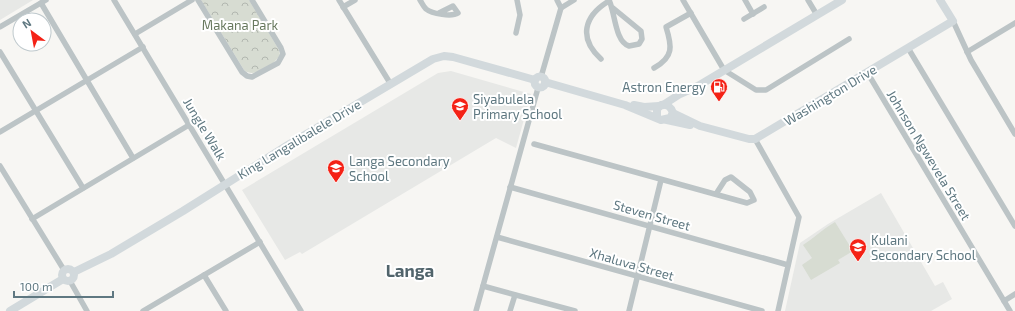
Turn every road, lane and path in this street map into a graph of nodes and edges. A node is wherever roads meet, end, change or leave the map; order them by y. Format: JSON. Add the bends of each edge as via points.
{"nodes":[{"id":1,"x":114,"y":0,"type":"edge"},
{"id":2,"x":192,"y":0,"type":"edge"},
{"id":3,"x":198,"y":0,"type":"edge"},
{"id":4,"x":252,"y":0,"type":"edge"},
{"id":5,"x":339,"y":0,"type":"edge"},
{"id":6,"x":355,"y":0,"type":"edge"},
{"id":7,"x":420,"y":0,"type":"edge"},
{"id":8,"x":518,"y":0,"type":"edge"},
{"id":9,"x":557,"y":0,"type":"edge"},
{"id":10,"x":574,"y":0,"type":"edge"},
{"id":11,"x":609,"y":0,"type":"edge"},
{"id":12,"x":683,"y":0,"type":"edge"},
{"id":13,"x":745,"y":0,"type":"edge"},
{"id":14,"x":808,"y":0,"type":"edge"},
{"id":15,"x":842,"y":0,"type":"edge"},
{"id":16,"x":940,"y":0,"type":"edge"},
{"id":17,"x":43,"y":2,"type":"edge"},
{"id":18,"x":343,"y":7,"type":"junction"},
{"id":19,"x":764,"y":7,"type":"dead end"},
{"id":20,"x":561,"y":8,"type":"junction"},
{"id":21,"x":613,"y":8,"type":"junction"},
{"id":22,"x":440,"y":13,"type":"dead end"},
{"id":23,"x":691,"y":13,"type":"junction"},
{"id":24,"x":753,"y":14,"type":"junction"},
{"id":25,"x":817,"y":15,"type":"junction"},
{"id":26,"x":744,"y":19,"type":"dead end"},
{"id":27,"x":953,"y":21,"type":"junction"},
{"id":28,"x":1015,"y":23,"type":"edge"},
{"id":29,"x":0,"y":27,"type":"edge"},
{"id":30,"x":516,"y":33,"type":"dead end"},
{"id":31,"x":135,"y":34,"type":"junction"},
{"id":32,"x":849,"y":39,"type":"dead end"},
{"id":33,"x":142,"y":47,"type":"junction"},
{"id":34,"x":908,"y":48,"type":"junction"},
{"id":35,"x":0,"y":52,"type":"edge"},
{"id":36,"x":967,"y":52,"type":"junction"},
{"id":37,"x":601,"y":59,"type":"dead end"},
{"id":38,"x":654,"y":68,"type":"dead end"},
{"id":39,"x":724,"y":70,"type":"junction"},
{"id":40,"x":867,"y":72,"type":"junction"},
{"id":41,"x":87,"y":80,"type":"junction"},
{"id":42,"x":540,"y":82,"type":"junction"},
{"id":43,"x":390,"y":84,"type":"junction"},
{"id":44,"x":698,"y":86,"type":"junction"},
{"id":45,"x":625,"y":105,"type":"junction"},
{"id":46,"x":661,"y":105,"type":"junction"},
{"id":47,"x":36,"y":111,"type":"junction"},
{"id":48,"x":672,"y":111,"type":"junction"},
{"id":49,"x":657,"y":117,"type":"junction"},
{"id":50,"x":667,"y":120,"type":"junction"},
{"id":51,"x":189,"y":124,"type":"junction"},
{"id":52,"x":700,"y":126,"type":"junction"},
{"id":53,"x":0,"y":132,"type":"edge"},
{"id":54,"x":1015,"y":134,"type":"edge"},
{"id":55,"x":755,"y":139,"type":"junction"},
{"id":56,"x":534,"y":144,"type":"dead end"},
{"id":57,"x":133,"y":158,"type":"junction"},
{"id":58,"x":0,"y":166,"type":"edge"},
{"id":59,"x":661,"y":180,"type":"junction"},
{"id":60,"x":225,"y":184,"type":"junction"},
{"id":61,"x":510,"y":187,"type":"junction"},
{"id":62,"x":83,"y":188,"type":"junction"},
{"id":63,"x":716,"y":194,"type":"junction"},
{"id":64,"x":32,"y":219,"type":"junction"},
{"id":65,"x":650,"y":226,"type":"junction"},
{"id":66,"x":1015,"y":226,"type":"edge"},
{"id":67,"x":497,"y":237,"type":"junction"},
{"id":68,"x":260,"y":242,"type":"junction"},
{"id":69,"x":788,"y":265,"type":"junction"},
{"id":70,"x":64,"y":270,"type":"junction"},
{"id":71,"x":74,"y":272,"type":"junction"},
{"id":72,"x":204,"y":275,"type":"junction"},
{"id":73,"x":637,"y":277,"type":"junction"},
{"id":74,"x":66,"y":280,"type":"junction"},
{"id":75,"x":483,"y":286,"type":"junction"},
{"id":76,"x":1015,"y":294,"type":"edge"},
{"id":77,"x":515,"y":295,"type":"junction"},
{"id":78,"x":1004,"y":301,"type":"junction"},
{"id":79,"x":154,"y":308,"type":"edge"},
{"id":80,"x":562,"y":309,"type":"edge"},
{"id":81,"x":10,"y":311,"type":"edge"},
{"id":82,"x":87,"y":311,"type":"edge"},
{"id":83,"x":143,"y":311,"type":"edge"},
{"id":84,"x":226,"y":311,"type":"edge"},
{"id":85,"x":301,"y":311,"type":"edge"},
{"id":86,"x":476,"y":311,"type":"edge"},
{"id":87,"x":510,"y":311,"type":"edge"},
{"id":88,"x":575,"y":311,"type":"edge"},
{"id":89,"x":629,"y":311,"type":"edge"},
{"id":90,"x":762,"y":311,"type":"edge"},
{"id":91,"x":778,"y":311,"type":"edge"},
{"id":92,"x":1010,"y":311,"type":"edge"}],
"edges":[{"from":1,"to":31,"type":"street","name":"Jungle Walk"},
{"from":2,"to":31,"type":"street"},
{"from":3,"to":4,"type":"street","via":[[242,72],[252,77],[278,63],[283,54]]},
{"from":5,"to":18,"type":"street"},
{"from":6,"to":18,"type":"street"},
{"from":7,"to":22,"type":"street","via":[[425,8]]},
{"from":8,"to":30,"type":"street","via":[[520,15]]},
{"from":9,"to":20,"type":"street"},
{"from":10,"to":20,"type":"street"},
{"from":11,"to":21,"type":"street"},
{"from":11,"to":37,"type":"street","via":[[594,12],[587,29],[589,46]]},
{"from":12,"to":23,"type":"street"},
{"from":13,"to":24,"type":"street"},
{"from":14,"to":25,"type":"street"},
{"from":15,"to":25,"type":"street"},
{"from":16,"to":27,"type":"street"},
{"from":17,"to":29,"type":"street"},
{"from":17,"to":41,"type":"street"},
{"from":18,"to":43,"type":"street"},
{"from":19,"to":24,"type":"street"},
{"from":20,"to":42,"type":"street"},
{"from":21,"to":21,"type":"street","via":[[641,31],[642,39],[639,44],[629,46],[622,42]]},
{"from":23,"to":38,"type":"street","via":[[666,27],[670,52],[666,60]]},
{"from":23,"to":39,"type":"street"},
{"from":24,"to":26,"type":"street"},
{"from":25,"to":39,"type":"street"},
{"from":27,"to":34,"type":"street","name":"Washington Drive"},
{"from":27,"to":36,"type":"street"},
{"from":28,"to":36,"type":"street"},
{"from":31,"to":33,"type":"street","name":"Jungle Walk"},
{"from":32,"to":39,"type":"street","via":[[763,91],[756,90]]},
{"from":33,"to":41,"type":"street"},
{"from":33,"to":51,"type":"street","name":"Jungle Walk"},
{"from":34,"to":40,"type":"street","name":"Washington Drive"},
{"from":34,"to":66,"type":"street"},
{"from":35,"to":47,"type":"street"},
{"from":36,"to":54,"type":"street"},
{"from":39,"to":44,"type":"street"},
{"from":40,"to":55,"type":"street","name":"Washington Drive"},
{"from":40,"to":78,"type":"street","name":"Johnson Ngwevela Street"},
{"from":41,"to":47,"type":"street"},
{"from":41,"to":57,"type":"street"},
{"from":42,"to":43,"type":"street","name":"King Langalibalele Drive","via":[[444,56],[428,61]]},
{"from":42,"to":45,"type":"street","name":"King Langalibalele Drive"},
{"from":42,"to":61,"type":"street"},
{"from":43,"to":60,"type":"street","name":"King Langalibalele Drive"},
{"from":44,"to":46,"type":"street"},
{"from":44,"to":48,"type":"street","via":[[678,102]]},
{"from":45,"to":46,"type":"street","name":"King Langalibalele Drive"},
{"from":45,"to":49,"type":"street","name":"King Langalibalele Drive"},
{"from":46,"to":48,"type":"street"},
{"from":46,"to":49,"type":"street","via":[[656,111]]},
{"from":47,"to":53,"type":"street"},
{"from":47,"to":62,"type":"street"},
{"from":48,"to":50,"type":"street"},
{"from":48,"to":52,"type":"street"},
{"from":49,"to":50,"type":"street"},
{"from":50,"to":52,"type":"street"},
{"from":51,"to":57,"type":"street"},
{"from":51,"to":60,"type":"street","name":"Jungle Walk"},
{"from":52,"to":55,"type":"street"},
{"from":55,"to":69,"type":"street","via":[[798,214]]},
{"from":56,"to":59,"type":"street"},
{"from":57,"to":62,"type":"street"},
{"from":58,"to":64,"type":"street"},
{"from":59,"to":63,"type":"street"},
{"from":59,"to":65,"type":"street"},
{"from":60,"to":68,"type":"street","name":"Jungle Walk"},
{"from":60,"to":71,"type":"street","name":"King Langalibalele Drive","via":[[111,254]]},
{"from":61,"to":65,"type":"street","name":"Steven Street"},
{"from":61,"to":67,"type":"street"},
{"from":62,"to":64,"type":"street"},
{"from":63,"to":63,"type":"street","via":[[747,203],[754,200],[750,192],[731,177],[725,180]]},
{"from":64,"to":70,"type":"street"},
{"from":65,"to":69,"type":"street","name":"Steven Street"},
{"from":65,"to":73,"type":"street"},
{"from":67,"to":73,"type":"street","name":"Xhaluva Street"},
{"from":67,"to":75,"type":"street"},
{"from":68,"to":72,"type":"street"},
{"from":68,"to":85,"type":"street","name":"Jungle Walk"},
{"from":69,"to":91,"type":"street"},
{"from":70,"to":71,"type":"street","via":[[69,268]]},
{"from":70,"to":74,"type":"street","via":[[62,275]]},
{"from":71,"to":74,"type":"street","via":[[74,278]]},
{"from":72,"to":79,"type":"street"},
{"from":72,"to":84,"type":"street"},
{"from":73,"to":89,"type":"street"},
{"from":73,"to":90,"type":"street","name":"Xhaluva Street"},
{"from":74,"to":81,"type":"street"},
{"from":74,"to":82,"type":"street"},
{"from":75,"to":77,"type":"street"},
{"from":75,"to":86,"type":"street"},
{"from":76,"to":78,"type":"street"},
{"from":77,"to":80,"type":"street"},
{"from":77,"to":87,"type":"street"},
{"from":78,"to":92,"type":"street","name":"Johnson Ngwevela Street"},
{"from":79,"to":83,"type":"street"},
{"from":80,"to":88,"type":"street"}]}
